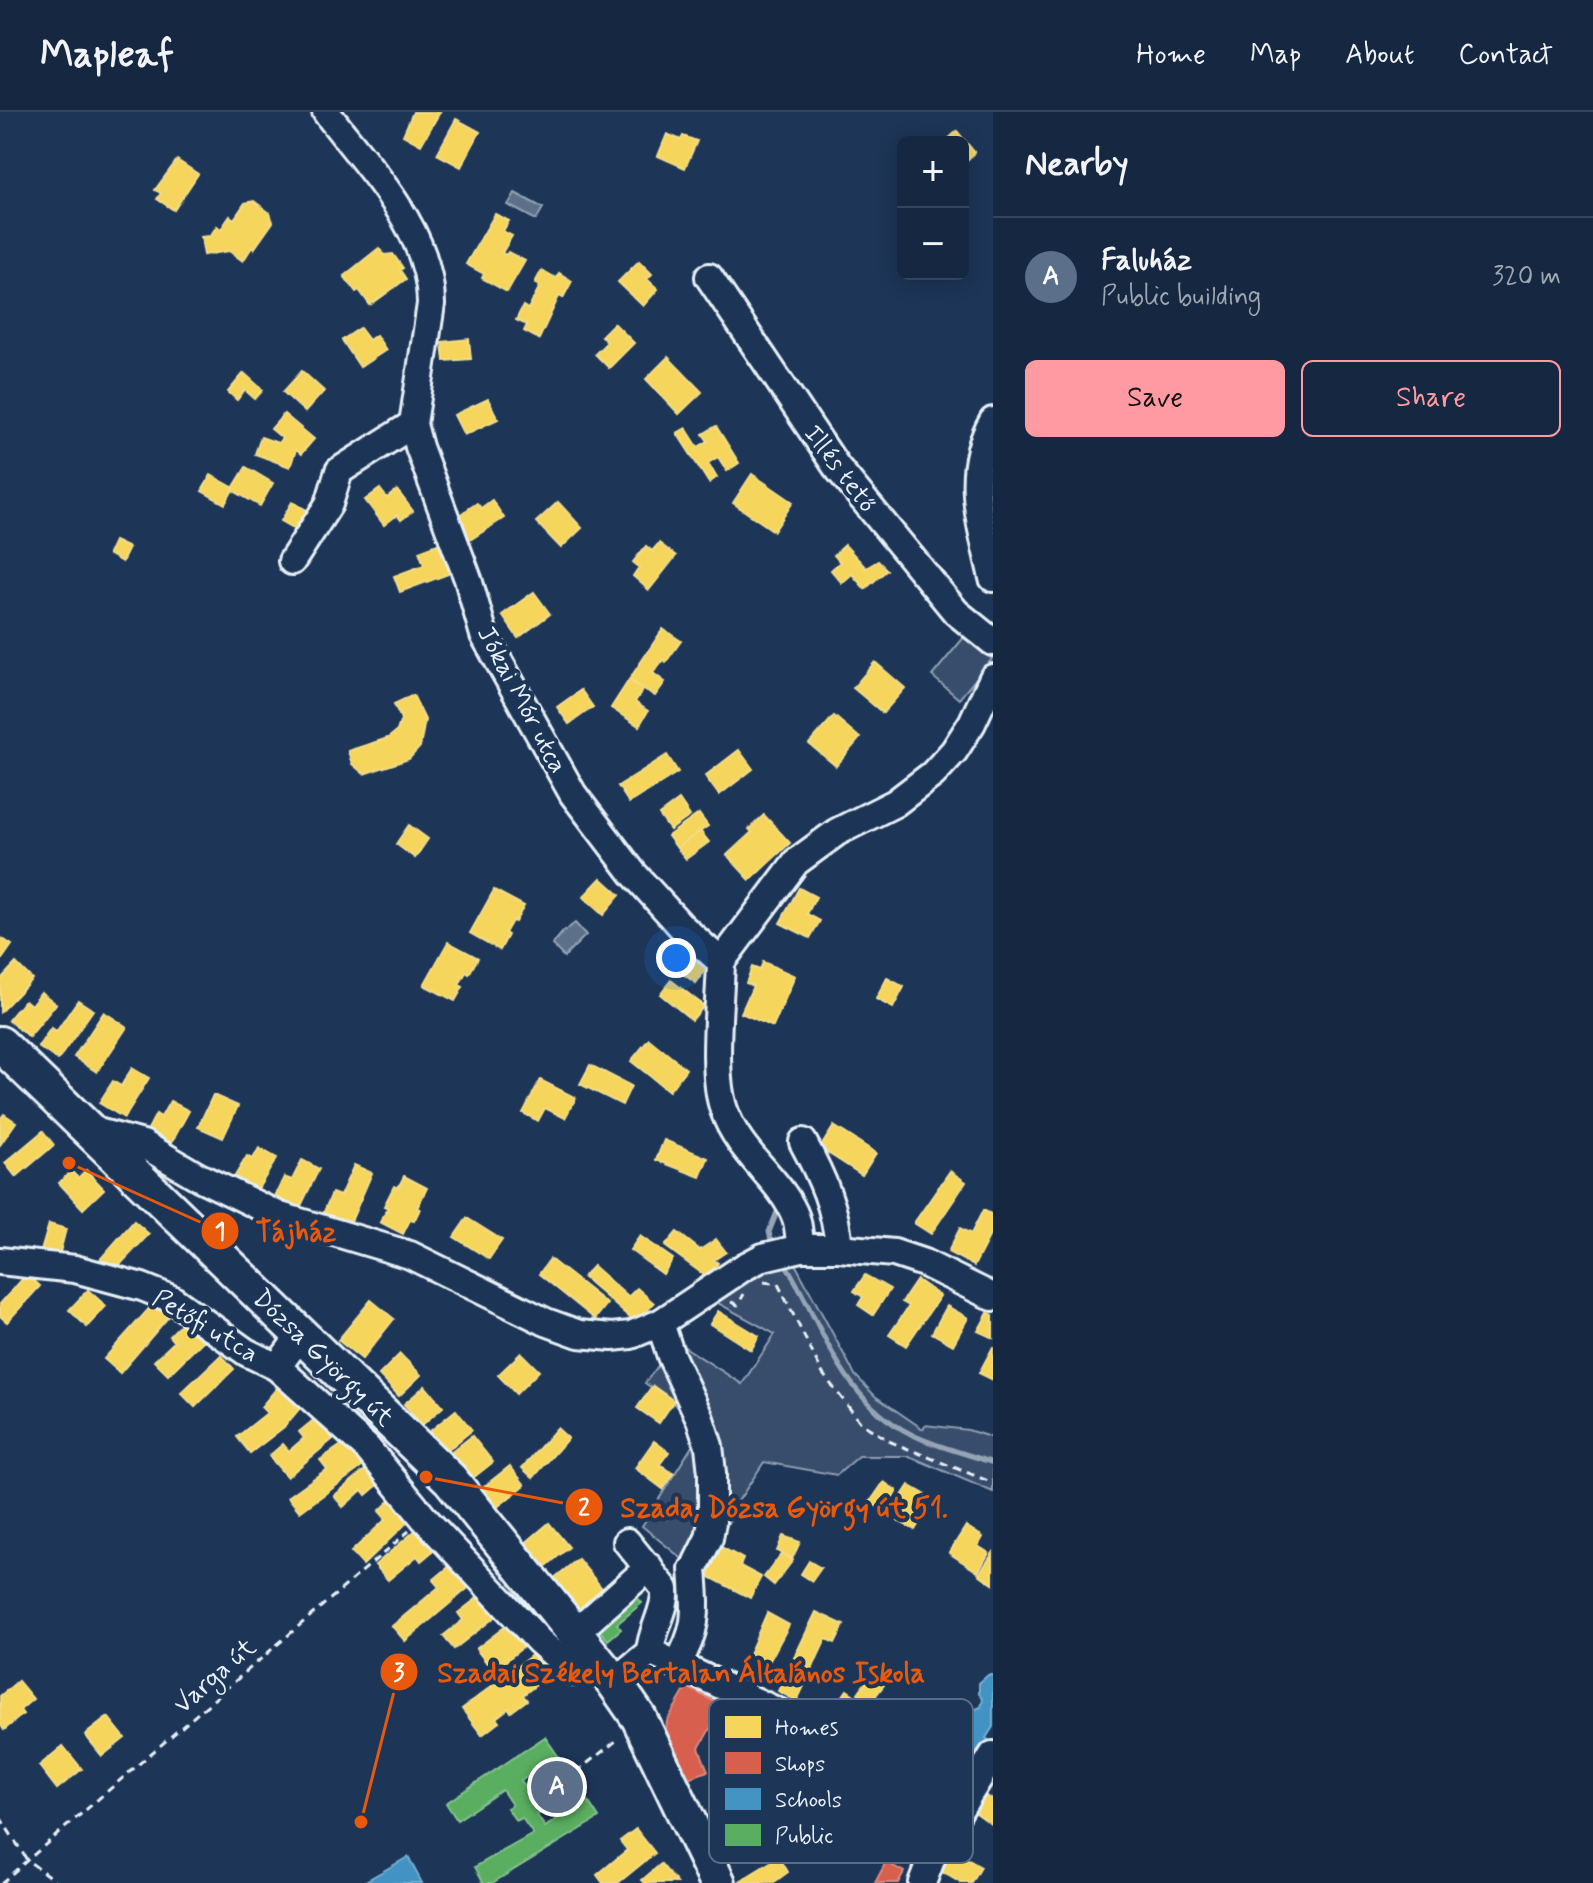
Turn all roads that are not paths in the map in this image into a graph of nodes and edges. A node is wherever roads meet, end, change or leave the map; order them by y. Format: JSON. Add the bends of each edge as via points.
{"nodes":[{"id":1,"x":326,"y":112,"type":"edge"},
{"id":2,"x":709,"y":277,"type":"dead end"},
{"id":3,"x":993,"y":421,"type":"edge"},
{"id":4,"x":413,"y":424,"type":"junction"},
{"id":5,"x":292,"y":561,"type":"dead end"},
{"id":6,"x":993,"y":578,"type":"edge"},
{"id":7,"x":993,"y":642,"type":"edge"},
{"id":8,"x":993,"y":678,"type":"edge"},
{"id":9,"x":721,"y":962,"type":"junction"},
{"id":10,"x":0,"y":1044,"type":"edge"},
{"id":11,"x":87,"y":1129,"type":"junction"},
{"id":12,"x":803,"y":1142,"type":"dead end"},
{"id":13,"x":801,"y":1248,"type":"junction"},
{"id":14,"x":839,"y":1248,"type":"junction"},
{"id":15,"x":0,"y":1261,"type":"edge"},
{"id":16,"x":993,"y":1297,"type":"edge"},
{"id":17,"x":660,"y":1323,"type":"junction"},
{"id":18,"x":301,"y":1335,"type":"junction"},
{"id":19,"x":277,"y":1367,"type":"junction"},
{"id":20,"x":627,"y":1542,"type":"dead end"},
{"id":21,"x":649,"y":1567,"type":"junction"},
{"id":22,"x":650,"y":1652,"type":"junction"},
{"id":23,"x":594,"y":1657,"type":"junction"},
{"id":24,"x":685,"y":1669,"type":"junction"},
{"id":25,"x":750,"y":1699,"type":"edge"},
{"id":26,"x":993,"y":1755,"type":"edge"},
{"id":27,"x":973,"y":1787,"type":"edge"},
{"id":28,"x":930,"y":1863,"type":"edge"},
{"id":29,"x":718,"y":1883,"type":"edge"},
{"id":30,"x":922,"y":1883,"type":"edge"}],
"edges":[{"from":1,"to":4,"type":"street","name":"Jókai Mór utca","via":[[401,213],[426,266],[431,304]]},
{"from":2,"to":7,"type":"street","name":"Illés tető","via":[[836,466],[956,612]]},
{"from":3,"to":6,"type":"street","via":[[979,446],[976,483]]},
{"from":4,"to":5,"type":"street","via":[[339,471],[329,504]]},
{"from":4,"to":9,"type":"street","name":"Jókai Mór utca","via":[[484,635],[503,672],[573,794],[633,873]]},
{"from":8,"to":9,"type":"street","via":[[972,723],[933,774],[796,862]]},
{"from":9,"to":13,"type":"street","via":[[718,1077],[723,1110],[744,1150],[791,1208]]},
{"from":10,"to":11,"type":"main road","name":"Dózsa György út"},
{"from":11,"to":17,"type":"street","via":[[143,1144],[280,1216],[410,1255],[579,1334],[631,1335]]},
{"from":11,"to":18,"type":"main road","name":"Dózsa György út"},
{"from":12,"to":14,"type":"street","via":[[834,1210]]},
{"from":13,"to":14,"type":"street"},
{"from":13,"to":17,"type":"street","via":[[763,1257]]},
{"from":14,"to":16,"type":"street","via":[[894,1253]]},
{"from":15,"to":19,"type":"street","name":"Petőfi utca","via":[[75,1269],[142,1287],[172,1299],[246,1352]]},
{"from":17,"to":24,"type":"street","via":[[709,1446],[712,1473],[712,1522],[695,1566],[695,1624]]},
{"from":18,"to":19,"type":"street","name":"Petőfi utca"},
{"from":18,"to":23,"type":"main road","name":"Dózsa György út","via":[[450,1479]]},
{"from":19,"to":23,"type":"street","name":"Dózsa György út","via":[[367,1448],[424,1518],[539,1641],[574,1672]]},
{"from":20,"to":21,"type":"street"},
{"from":21,"to":22,"type":"street","via":[[666,1593]]},
{"from":21,"to":23,"type":"street","via":[[612,1600]]},
{"from":22,"to":23,"type":"street"},
{"from":22,"to":24,"type":"street"},
{"from":23,"to":29,"type":"main road","name":"Dózsa György út","via":[[639,1718]]},
{"from":24,"to":25,"type":"street"},
{"from":26,"to":27,"type":"street"},
{"from":28,"to":30,"type":"street"}]}
